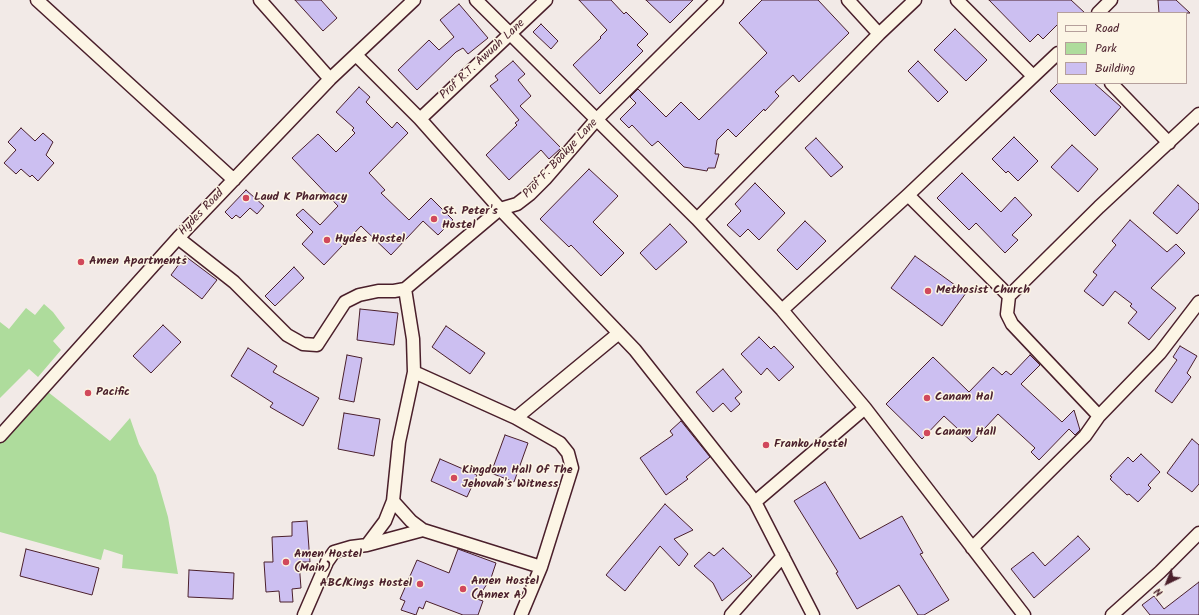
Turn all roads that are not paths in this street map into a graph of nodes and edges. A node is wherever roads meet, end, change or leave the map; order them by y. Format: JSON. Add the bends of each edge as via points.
{"nodes":[{"id":1,"x":37,"y":0,"type":"edge"},
{"id":2,"x":260,"y":0,"type":"edge"},
{"id":3,"x":414,"y":0,"type":"edge"},
{"id":4,"x":476,"y":0,"type":"edge"},
{"id":5,"x":546,"y":0,"type":"edge"},
{"id":6,"x":717,"y":0,"type":"edge"},
{"id":7,"x":848,"y":0,"type":"edge"},
{"id":8,"x":915,"y":0,"type":"edge"},
{"id":9,"x":957,"y":0,"type":"edge"},
{"id":10,"x":1111,"y":0,"type":"edge"},
{"id":11,"x":1099,"y":12,"type":"edge"},
{"id":12,"x":511,"y":34,"type":"junction"},
{"id":13,"x":879,"y":34,"type":"junction"},
{"id":14,"x":1057,"y":54,"type":"edge"},
{"id":15,"x":356,"y":55,"type":"junction"},
{"id":16,"x":1033,"y":76,"type":"junction"},
{"id":17,"x":330,"y":79,"type":"junction"},
{"id":18,"x":1113,"y":84,"type":"edge"},
{"id":19,"x":1199,"y":114,"type":"edge"},
{"id":20,"x":420,"y":119,"type":"junction"},
{"id":21,"x":596,"y":120,"type":"junction"},
{"id":22,"x":1169,"y":143,"type":"junction"},
{"id":23,"x":234,"y":180,"type":"junction"},
{"id":24,"x":908,"y":195,"type":"junction"},
{"id":25,"x":500,"y":209,"type":"junction"},
{"id":26,"x":697,"y":219,"type":"junction"},
{"id":27,"x":178,"y":238,"type":"junction"},
{"id":28,"x":405,"y":289,"type":"junction"},
{"id":29,"x":1009,"y":296,"type":"junction"},
{"id":30,"x":1199,"y":302,"type":"edge"},
{"id":31,"x":782,"y":310,"type":"junction"},
{"id":32,"x":619,"y":333,"type":"junction"},
{"id":33,"x":414,"y":372,"type":"junction"},
{"id":34,"x":865,"y":408,"type":"junction"},
{"id":35,"x":1099,"y":416,"type":"junction"},
{"id":36,"x":516,"y":418,"type":"junction"},
{"id":37,"x":0,"y":436,"type":"edge"},
{"id":38,"x":393,"y":501,"type":"junction"},
{"id":39,"x":755,"y":502,"type":"junction"},
{"id":40,"x":423,"y":530,"type":"junction"},
{"id":41,"x":1199,"y":533,"type":"edge"},
{"id":42,"x":367,"y":545,"type":"junction"},
{"id":43,"x":972,"y":548,"type":"junction"},
{"id":44,"x":783,"y":556,"type":"junction"},
{"id":45,"x":541,"y":567,"type":"junction"},
{"id":46,"x":304,"y":615,"type":"edge"},
{"id":47,"x":521,"y":615,"type":"edge"},
{"id":48,"x":731,"y":615,"type":"edge"},
{"id":49,"x":813,"y":615,"type":"edge"},
{"id":50,"x":1024,"y":615,"type":"edge"},
{"id":51,"x":1112,"y":615,"type":"edge"}],
"edges":[{"from":1,"to":23,"type":"street"},
{"from":2,"to":17,"type":"street"},
{"from":3,"to":15,"type":"street","name":"Hydes Road"},
{"from":4,"to":12,"type":"street"},
{"from":5,"to":12,"type":"street","name":"Prof R.T. Awuah Lane"},
{"from":6,"to":21,"type":"street","name":"Prof F. Boakye Lane"},
{"from":7,"to":13,"type":"street"},
{"from":8,"to":13,"type":"street"},
{"from":9,"to":16,"type":"street"},
{"from":10,"to":11,"type":"street"},
{"from":12,"to":20,"type":"street","name":"Prof R.T. Awuah Lane"},
{"from":12,"to":21,"type":"street"},
{"from":13,"to":26,"type":"street"},
{"from":14,"to":16,"type":"street"},
{"from":15,"to":17,"type":"street","name":"Hydes Road"},
{"from":15,"to":20,"type":"street"},
{"from":16,"to":24,"type":"street"},
{"from":17,"to":23,"type":"street","name":"Hydes Road"},
{"from":18,"to":22,"type":"street"},
{"from":19,"to":22,"type":"street"},
{"from":20,"to":25,"type":"street"},
{"from":21,"to":25,"type":"street","name":"Prof F. Boakye Lane","via":[[530,194],[517,204]]},
{"from":21,"to":26,"type":"street"},
{"from":22,"to":29,"type":"street","via":[[1099,207]]},
{"from":23,"to":27,"type":"street","name":"Hydes Road"},
{"from":24,"to":29,"type":"street"},
{"from":24,"to":31,"type":"street"},
{"from":25,"to":28,"type":"street","name":"Prof F. Boakye Lane"},
{"from":25,"to":32,"type":"street"},
{"from":26,"to":31,"type":"street"},
{"from":27,"to":28,"type":"street","via":[[234,282],[287,335],[303,344],[317,345],[346,302],[359,295]]},
{"from":27,"to":37,"type":"street","name":"Hydes Road"},
{"from":28,"to":33,"type":"street"},
{"from":29,"to":35,"type":"street","via":[[1007,314],[1012,324]]},
{"from":30,"to":35,"type":"street","via":[[1160,353]]},
{"from":31,"to":34,"type":"street"},
{"from":32,"to":36,"type":"street"},
{"from":32,"to":39,"type":"street"},
{"from":33,"to":36,"type":"street"},
{"from":33,"to":38,"type":"street","via":[[398,442]]},
{"from":34,"to":39,"type":"street"},
{"from":34,"to":43,"type":"street"},
{"from":35,"to":43,"type":"street","via":[[1085,436]]},
{"from":36,"to":45,"type":"street","via":[[560,442],[568,453],[572,468]]},
{"from":38,"to":40,"type":"street"},
{"from":38,"to":42,"type":"street","via":[[385,521]]},
{"from":39,"to":44,"type":"street"},
{"from":40,"to":42,"type":"street"},
{"from":40,"to":45,"type":"street"},
{"from":41,"to":51,"type":"street"},
{"from":42,"to":46,"type":"street","via":[[345,548],[330,556]]},
{"from":43,"to":50,"type":"street"},
{"from":44,"to":48,"type":"street"},
{"from":44,"to":49,"type":"street"},
{"from":45,"to":47,"type":"street"}]}
